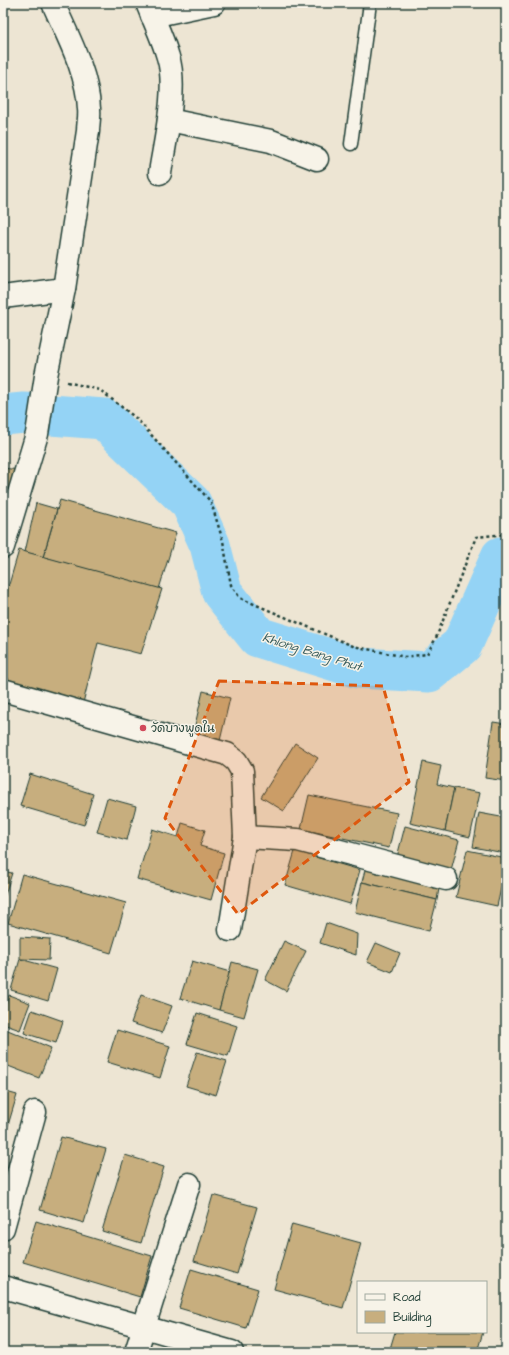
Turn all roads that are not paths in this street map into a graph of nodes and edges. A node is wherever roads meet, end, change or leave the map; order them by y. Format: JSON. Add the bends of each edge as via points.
{"nodes":[{"id":1,"x":53,"y":3,"type":"edge"},
{"id":2,"x":214,"y":3,"type":"edge"},
{"id":3,"x":370,"y":3,"type":"edge"},
{"id":4,"x":149,"y":9,"type":"edge"},
{"id":5,"x":169,"y":120,"type":"junction"},
{"id":6,"x":351,"y":144,"type":"dead end"},
{"id":7,"x":317,"y":159,"type":"dead end"},
{"id":8,"x":160,"y":173,"type":"dead end"},
{"id":9,"x":64,"y":289,"type":"junction"},
{"id":10,"x":3,"y":297,"type":"edge"},
{"id":11,"x":4,"y":539,"type":"edge"},
{"id":12,"x":3,"y":690,"type":"edge"},
{"id":13,"x":245,"y":837,"type":"junction"},
{"id":14,"x":446,"y":879,"type":"dead end"},
{"id":15,"x":230,"y":930,"type":"dead end"},
{"id":16,"x":35,"y":1112,"type":"dead end"},
{"id":17,"x":189,"y":1184,"type":"dead end"},
{"id":18,"x":3,"y":1228,"type":"edge"},
{"id":19,"x":3,"y":1287,"type":"edge"},
{"id":20,"x":144,"y":1327,"type":"junction"},
{"id":21,"x":136,"y":1352,"type":"edge"},
{"id":22,"x":232,"y":1352,"type":"edge"}],
"edges":[{"from":1,"to":9,"type":"street","via":[[76,55],[86,87],[89,109],[88,131]]},
{"from":2,"to":4,"type":"street"},
{"from":3,"to":6,"type":"lane"},
{"from":4,"to":5,"type":"street","via":[[169,58],[172,80]]},
{"from":5,"to":7,"type":"street","via":[[271,141]]},
{"from":5,"to":8,"type":"street"},
{"from":9,"to":10,"type":"street"},
{"from":9,"to":11,"type":"street","via":[[37,434]]},
{"from":12,"to":13,"type":"street","via":[[227,754],[236,761],[242,772]]},
{"from":13,"to":14,"type":"street","via":[[298,840]]},
{"from":13,"to":15,"type":"street"},
{"from":16,"to":18,"type":"street"},
{"from":17,"to":20,"type":"street"},
{"from":19,"to":20,"type":"street"},
{"from":20,"to":21,"type":"street"},
{"from":20,"to":22,"type":"street"}]}
